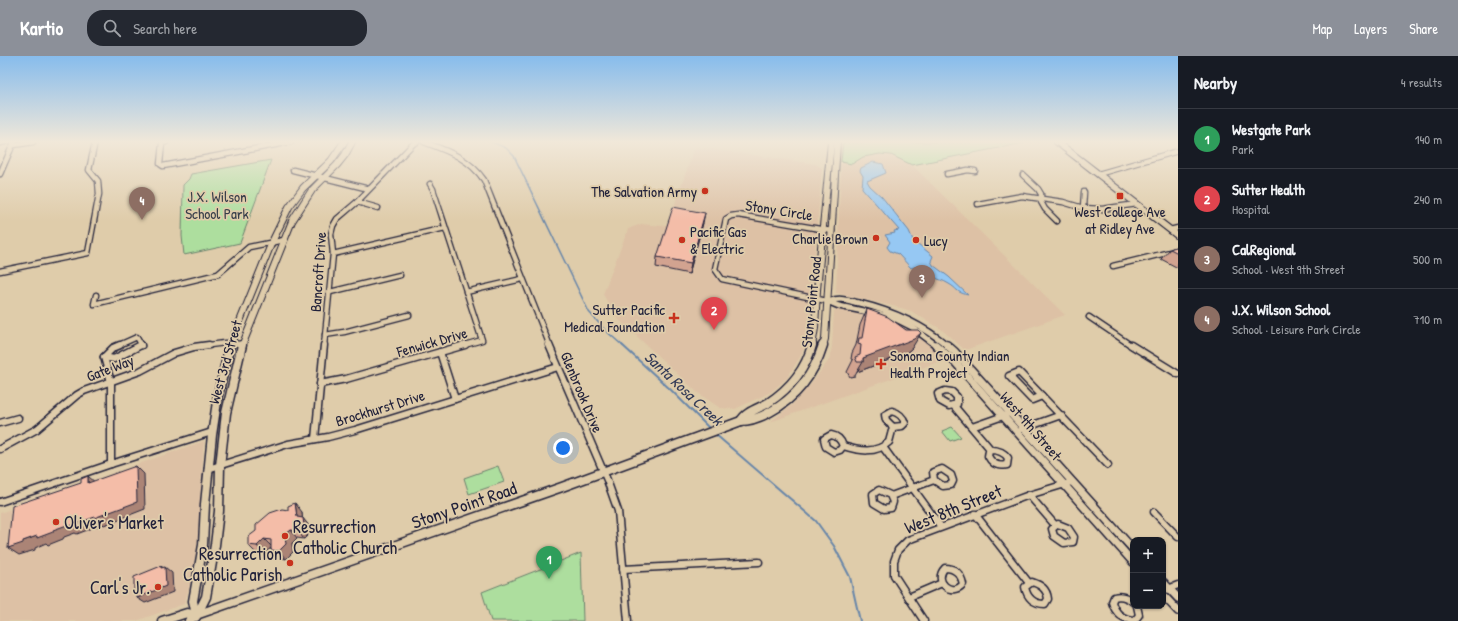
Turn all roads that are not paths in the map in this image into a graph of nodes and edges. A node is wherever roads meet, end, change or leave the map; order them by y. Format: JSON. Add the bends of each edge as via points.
{"nodes":[{"id":1,"x":89,"y":168,"type":"edge"},
{"id":2,"x":323,"y":168,"type":"edge"},
{"id":3,"x":332,"y":168,"type":"edge"},
{"id":4,"x":389,"y":168,"type":"edge"},
{"id":5,"x":477,"y":168,"type":"edge"},
{"id":6,"x":829,"y":168,"type":"edge"},
{"id":7,"x":836,"y":168,"type":"edge"},
{"id":8,"x":1091,"y":168,"type":"edge"},
{"id":9,"x":1118,"y":168,"type":"edge"},
{"id":10,"x":293,"y":170,"type":"dead end"},
{"id":11,"x":975,"y":171,"type":"dead end"},
{"id":12,"x":947,"y":174,"type":"dead end"},
{"id":13,"x":1098,"y":174,"type":"junction"},
{"id":14,"x":316,"y":175,"type":"junction"},
{"id":15,"x":1023,"y":175,"type":"dead end"},
{"id":16,"x":324,"y":177,"type":"junction"},
{"id":17,"x":430,"y":184,"type":"dead end"},
{"id":18,"x":370,"y":189,"type":"junction"},
{"id":19,"x":1084,"y":192,"type":"dead end"},
{"id":20,"x":1041,"y":198,"type":"junction"},
{"id":21,"x":357,"y":202,"type":"junction"},
{"id":22,"x":978,"y":204,"type":"dead end"},
{"id":23,"x":1137,"y":204,"type":"junction"},
{"id":24,"x":378,"y":208,"type":"dead end"},
{"id":25,"x":1083,"y":208,"type":"junction"},
{"id":26,"x":1057,"y":221,"type":"dead end"},
{"id":27,"x":445,"y":228,"type":"junction"},
{"id":28,"x":1178,"y":228,"type":"edge"},
{"id":29,"x":823,"y":230,"type":"junction"},
{"id":30,"x":1170,"y":230,"type":"junction"},
{"id":31,"x":832,"y":231,"type":"junction"},
{"id":32,"x":1178,"y":236,"type":"edge"},
{"id":33,"x":284,"y":240,"type":"junction"},
{"id":34,"x":272,"y":242,"type":"junction"},
{"id":35,"x":1178,"y":250,"type":"edge"},
{"id":36,"x":333,"y":254,"type":"junction"},
{"id":37,"x":1113,"y":266,"type":"dead end"},
{"id":38,"x":0,"y":271,"type":"edge"},
{"id":39,"x":400,"y":275,"type":"dead end"},
{"id":40,"x":522,"y":279,"type":"junction"},
{"id":41,"x":330,"y":292,"type":"junction"},
{"id":42,"x":466,"y":292,"type":"junction"},
{"id":43,"x":96,"y":295,"type":"dead end"},
{"id":44,"x":817,"y":299,"type":"junction"},
{"id":45,"x":829,"y":301,"type":"junction"},
{"id":46,"x":409,"y":315,"type":"dead end"},
{"id":47,"x":1089,"y":317,"type":"dead end"},
{"id":48,"x":326,"y":335,"type":"junction"},
{"id":49,"x":231,"y":343,"type":"junction"},
{"id":50,"x":242,"y":344,"type":"junction"},
{"id":51,"x":440,"y":352,"type":"junction"},
{"id":52,"x":104,"y":357,"type":"junction"},
{"id":53,"x":558,"y":367,"type":"junction"},
{"id":54,"x":1178,"y":374,"type":"edge"},
{"id":55,"x":111,"y":382,"type":"junction"},
{"id":56,"x":320,"y":384,"type":"junction"},
{"id":57,"x":1042,"y":396,"type":"junction"},
{"id":58,"x":455,"y":399,"type":"junction"},
{"id":59,"x":954,"y":406,"type":"dead end"},
{"id":60,"x":1007,"y":415,"type":"junction"},
{"id":61,"x":1061,"y":415,"type":"junction"},
{"id":62,"x":18,"y":418,"type":"dead end"},
{"id":63,"x":741,"y":421,"type":"junction"},
{"id":64,"x":0,"y":423,"type":"edge"},
{"id":65,"x":893,"y":427,"type":"dead end"},
{"id":66,"x":972,"y":427,"type":"junction"},
{"id":67,"x":1020,"y":429,"type":"junction"},
{"id":68,"x":212,"y":432,"type":"junction"},
{"id":69,"x":315,"y":439,"type":"junction"},
{"id":70,"x":843,"y":446,"type":"dead end"},
{"id":71,"x":883,"y":447,"type":"junction"},
{"id":72,"x":0,"y":449,"type":"edge"},
{"id":73,"x":992,"y":450,"type":"dead end"},
{"id":74,"x":111,"y":464,"type":"junction"},
{"id":75,"x":1108,"y":465,"type":"dead end"},
{"id":76,"x":220,"y":466,"type":"junction"},
{"id":77,"x":208,"y":469,"type":"junction"},
{"id":78,"x":603,"y":471,"type":"junction"},
{"id":79,"x":934,"y":480,"type":"dead end"},
{"id":80,"x":1072,"y":482,"type":"junction"},
{"id":81,"x":1064,"y":484,"type":"junction"},
{"id":82,"x":913,"y":488,"type":"junction"},
{"id":83,"x":1029,"y":495,"type":"junction"},
{"id":84,"x":891,"y":496,"type":"dead end"},
{"id":85,"x":0,"y":502,"type":"edge"},
{"id":86,"x":1154,"y":512,"type":"dead end"},
{"id":87,"x":976,"y":514,"type":"junction"},
{"id":88,"x":1055,"y":525,"type":"dead end"},
{"id":89,"x":941,"y":527,"type":"junction"},
{"id":90,"x":1178,"y":537,"type":"edge"},
{"id":91,"x":1130,"y":546,"type":"edge"},
{"id":92,"x":1130,"y":559,"type":"edge"},
{"id":93,"x":759,"y":562,"type":"dead end"},
{"id":94,"x":623,"y":569,"type":"junction"},
{"id":95,"x":942,"y":583,"type":"dead end"},
{"id":96,"x":1029,"y":583,"type":"dead end"},
{"id":97,"x":1178,"y":585,"type":"edge"},
{"id":98,"x":1166,"y":590,"type":"edge"},
{"id":99,"x":908,"y":597,"type":"junction"},
{"id":100,"x":1166,"y":598,"type":"edge"},
{"id":101,"x":1178,"y":598,"type":"edge"},
{"id":102,"x":1130,"y":600,"type":"edge"},
{"id":103,"x":1138,"y":609,"type":"edge"},
{"id":104,"x":1178,"y":611,"type":"edge"},
{"id":105,"x":193,"y":619,"type":"edge"},
{"id":106,"x":162,"y":621,"type":"edge"},
{"id":107,"x":628,"y":621,"type":"edge"},
{"id":108,"x":924,"y":621,"type":"edge"}],
"edges":[{"from":1,"to":38,"type":"street","via":[[98,181],[99,194],[88,253]]},
{"from":2,"to":14,"type":"main road","name":"West 3rd Street"},
{"from":3,"to":16,"type":"main road","name":"West 3rd Street"},
{"from":4,"to":18,"type":"street","name":"Bancroft Drive"},
{"from":5,"to":40,"type":"street","name":"Glenbrook Drive"},
{"from":6,"to":29,"type":"main road","name":"Stony Point Road"},
{"from":7,"to":31,"type":"main road","name":"Stony Point Road"},
{"from":8,"to":13,"type":"main road"},
{"from":9,"to":13,"type":"street"},
{"from":10,"to":14,"type":"street"},
{"from":11,"to":12,"type":"street"},
{"from":13,"to":23,"type":"main road"},
{"from":14,"to":16,"type":"street"},
{"from":14,"to":34,"type":"main road","name":"West 3rd Street","via":[[293,200]]},
{"from":15,"to":20,"type":"street","via":[[1038,188]]},
{"from":16,"to":18,"type":"street"},
{"from":16,"to":33,"type":"main road","name":"West 3rd Street","via":[[301,205]]},
{"from":17,"to":27,"type":"street","name":"Fenwick Drive","via":[[434,189]]},
{"from":18,"to":21,"type":"street","name":"Bancroft Drive"},
{"from":19,"to":25,"type":"street"},
{"from":20,"to":22,"type":"street","via":[[1022,196]]},
{"from":20,"to":25,"type":"street"},
{"from":20,"to":26,"type":"street","via":[[1045,210]]},
{"from":21,"to":24,"type":"street"},
{"from":21,"to":36,"type":"street","name":"Bancroft Drive","via":[[337,219],[333,226]]},
{"from":23,"to":25,"type":"street","via":[[1102,209]]},
{"from":23,"to":30,"type":"main road"},
{"from":27,"to":36,"type":"street"},
{"from":27,"to":42,"type":"street","name":"Fenwick Drive"},
{"from":28,"to":30,"type":"street"},
{"from":29,"to":31,"type":"street","name":"Stony Circle"},
{"from":29,"to":44,"type":"main road","name":"Stony Point Road"},
{"from":29,"to":44,"type":"street","name":"Stony Circle","via":[[732,216],[726,219],[715,269],[722,279]]},
{"from":30,"to":32,"type":"main road"},
{"from":31,"to":45,"type":"main road","name":"Stony Point Road"},
{"from":33,"to":34,"type":"street"},
{"from":33,"to":50,"type":"main road","name":"West 3rd Street"},
{"from":34,"to":43,"type":"street","via":[[249,247],[218,274],[94,304]]},
{"from":34,"to":49,"type":"main road","name":"West 3rd Street"},
{"from":35,"to":37,"type":"street"},
{"from":36,"to":41,"type":"street","name":"Bancroft Drive"},
{"from":39,"to":41,"type":"street"},
{"from":40,"to":42,"type":"street"},
{"from":40,"to":53,"type":"street","name":"Glenbrook Drive"},
{"from":41,"to":48,"type":"street","name":"Bancroft Drive"},
{"from":42,"to":51,"type":"street","name":"Fenwick Drive","via":[[482,340]]},
{"from":44,"to":45,"type":"street","name":"Stony Circle"},
{"from":44,"to":63,"type":"main road","name":"Stony Point Road","via":[[814,340],[806,364],[786,390],[762,407],[743,416]]},
{"from":45,"to":60,"type":"street","name":"West 9th Street","via":[[839,306],[881,314],[925,335],[956,362]]},
{"from":45,"to":63,"type":"main road","name":"Stony Point Road","via":[[825,339],[809,379],[780,407],[748,422]]},
{"from":46,"to":48,"type":"street"},
{"from":47,"to":54,"type":"street"},
{"from":48,"to":56,"type":"street","name":"Bancroft Drive"},
{"from":49,"to":50,"type":"street","name":"Gate Way"},
{"from":49,"to":55,"type":"street","name":"Gate Way","via":[[174,353],[140,371]]},
{"from":49,"to":68,"type":"main road","name":"West 3rd Street"},
{"from":50,"to":76,"type":"main road","name":"West 3rd Street","via":[[226,413]]},
{"from":51,"to":56,"type":"street","name":"Fenwick Drive"},
{"from":51,"to":58,"type":"street"},
{"from":52,"to":52,"type":"street","via":[[113,348],[138,337],[142,346],[114,359]]},
{"from":52,"to":55,"type":"street"},
{"from":53,"to":58,"type":"street","name":"Brockhurst Drive"},
{"from":53,"to":78,"type":"street","name":"Glenbrook Drive"},
{"from":55,"to":72,"type":"street","name":"Gate Way","via":[[76,395],[37,429]]},
{"from":55,"to":74,"type":"street"},
{"from":56,"to":69,"type":"street","name":"Bancroft Drive"},
{"from":57,"to":57,"type":"street","via":[[1019,372],[1009,376],[1032,400]]},
{"from":57,"to":61,"type":"street"},
{"from":58,"to":69,"type":"street","name":"Brockhurst Drive","via":[[355,430]]},
{"from":59,"to":66,"type":"street"},
{"from":60,"to":66,"type":"street"},
{"from":60,"to":67,"type":"street","name":"West 9th Street"},
{"from":61,"to":67,"type":"street"},
{"from":61,"to":75,"type":"street"},
{"from":62,"to":64,"type":"street"},
{"from":63,"to":78,"type":"main road","name":"Stony Point Road"},
{"from":65,"to":71,"type":"street","via":[[889,442]]},
{"from":66,"to":73,"type":"street"},
{"from":67,"to":80,"type":"street","name":"West 9th Street"},
{"from":67,"to":81,"type":"street","name":"West 9th Street"},
{"from":68,"to":74,"type":"street"},
{"from":68,"to":77,"type":"main road","name":"West 3rd Street"},
{"from":69,"to":76,"type":"street","name":"Brockhurst Drive","via":[[276,447]]},
{"from":70,"to":71,"type":"street","via":[[869,451]]},
{"from":71,"to":82,"type":"street"},
{"from":74,"to":85,"type":"street"},
{"from":76,"to":77,"type":"street","name":"Brockhurst Drive"},
{"from":76,"to":105,"type":"main road","name":"West 3rd Street","via":[[216,545],[206,597]]},
{"from":77,"to":105,"type":"main road","name":"West 3rd Street","via":[[203,545],[193,601]]},
{"from":78,"to":94,"type":"street","name":"Glenbrook Drive","via":[[618,511]]},
{"from":78,"to":105,"type":"main road","name":"Stony Point Road"},
{"from":79,"to":82,"type":"street"},
{"from":80,"to":81,"type":"street","name":"West 8th Street"},
{"from":80,"to":91,"type":"street","name":"West 9th Street"},
{"from":81,"to":83,"type":"street","name":"West 8th Street"},
{"from":81,"to":92,"type":"street","name":"West 9th Street"},
{"from":82,"to":84,"type":"street"},
{"from":82,"to":89,"type":"street"},
{"from":83,"to":87,"type":"street","name":"West 8th Street"},
{"from":83,"to":88,"type":"street"},
{"from":86,"to":90,"type":"street"},
{"from":87,"to":89,"type":"street","name":"West 8th Street"},
{"from":87,"to":96,"type":"street"},
{"from":89,"to":99,"type":"street","name":"West 8th Street","via":[[908,540],[898,550],[894,561],[894,575]]},
{"from":93,"to":94,"type":"street"},
{"from":94,"to":107,"type":"street","name":"Glenbrook Drive"},
{"from":95,"to":99,"type":"street"},
{"from":97,"to":98,"type":"street"},
{"from":98,"to":101,"type":"street"},
{"from":99,"to":108,"type":"street","name":"West 8th Street"},
{"from":100,"to":104,"type":"street"},
{"from":102,"to":103,"type":"street","via":[[1114,596],[1112,602],[1118,614],[1131,621],[1140,615]]},
{"from":105,"to":106,"type":"main road","name":"Stony Point Road","via":[[188,613]]}]}
